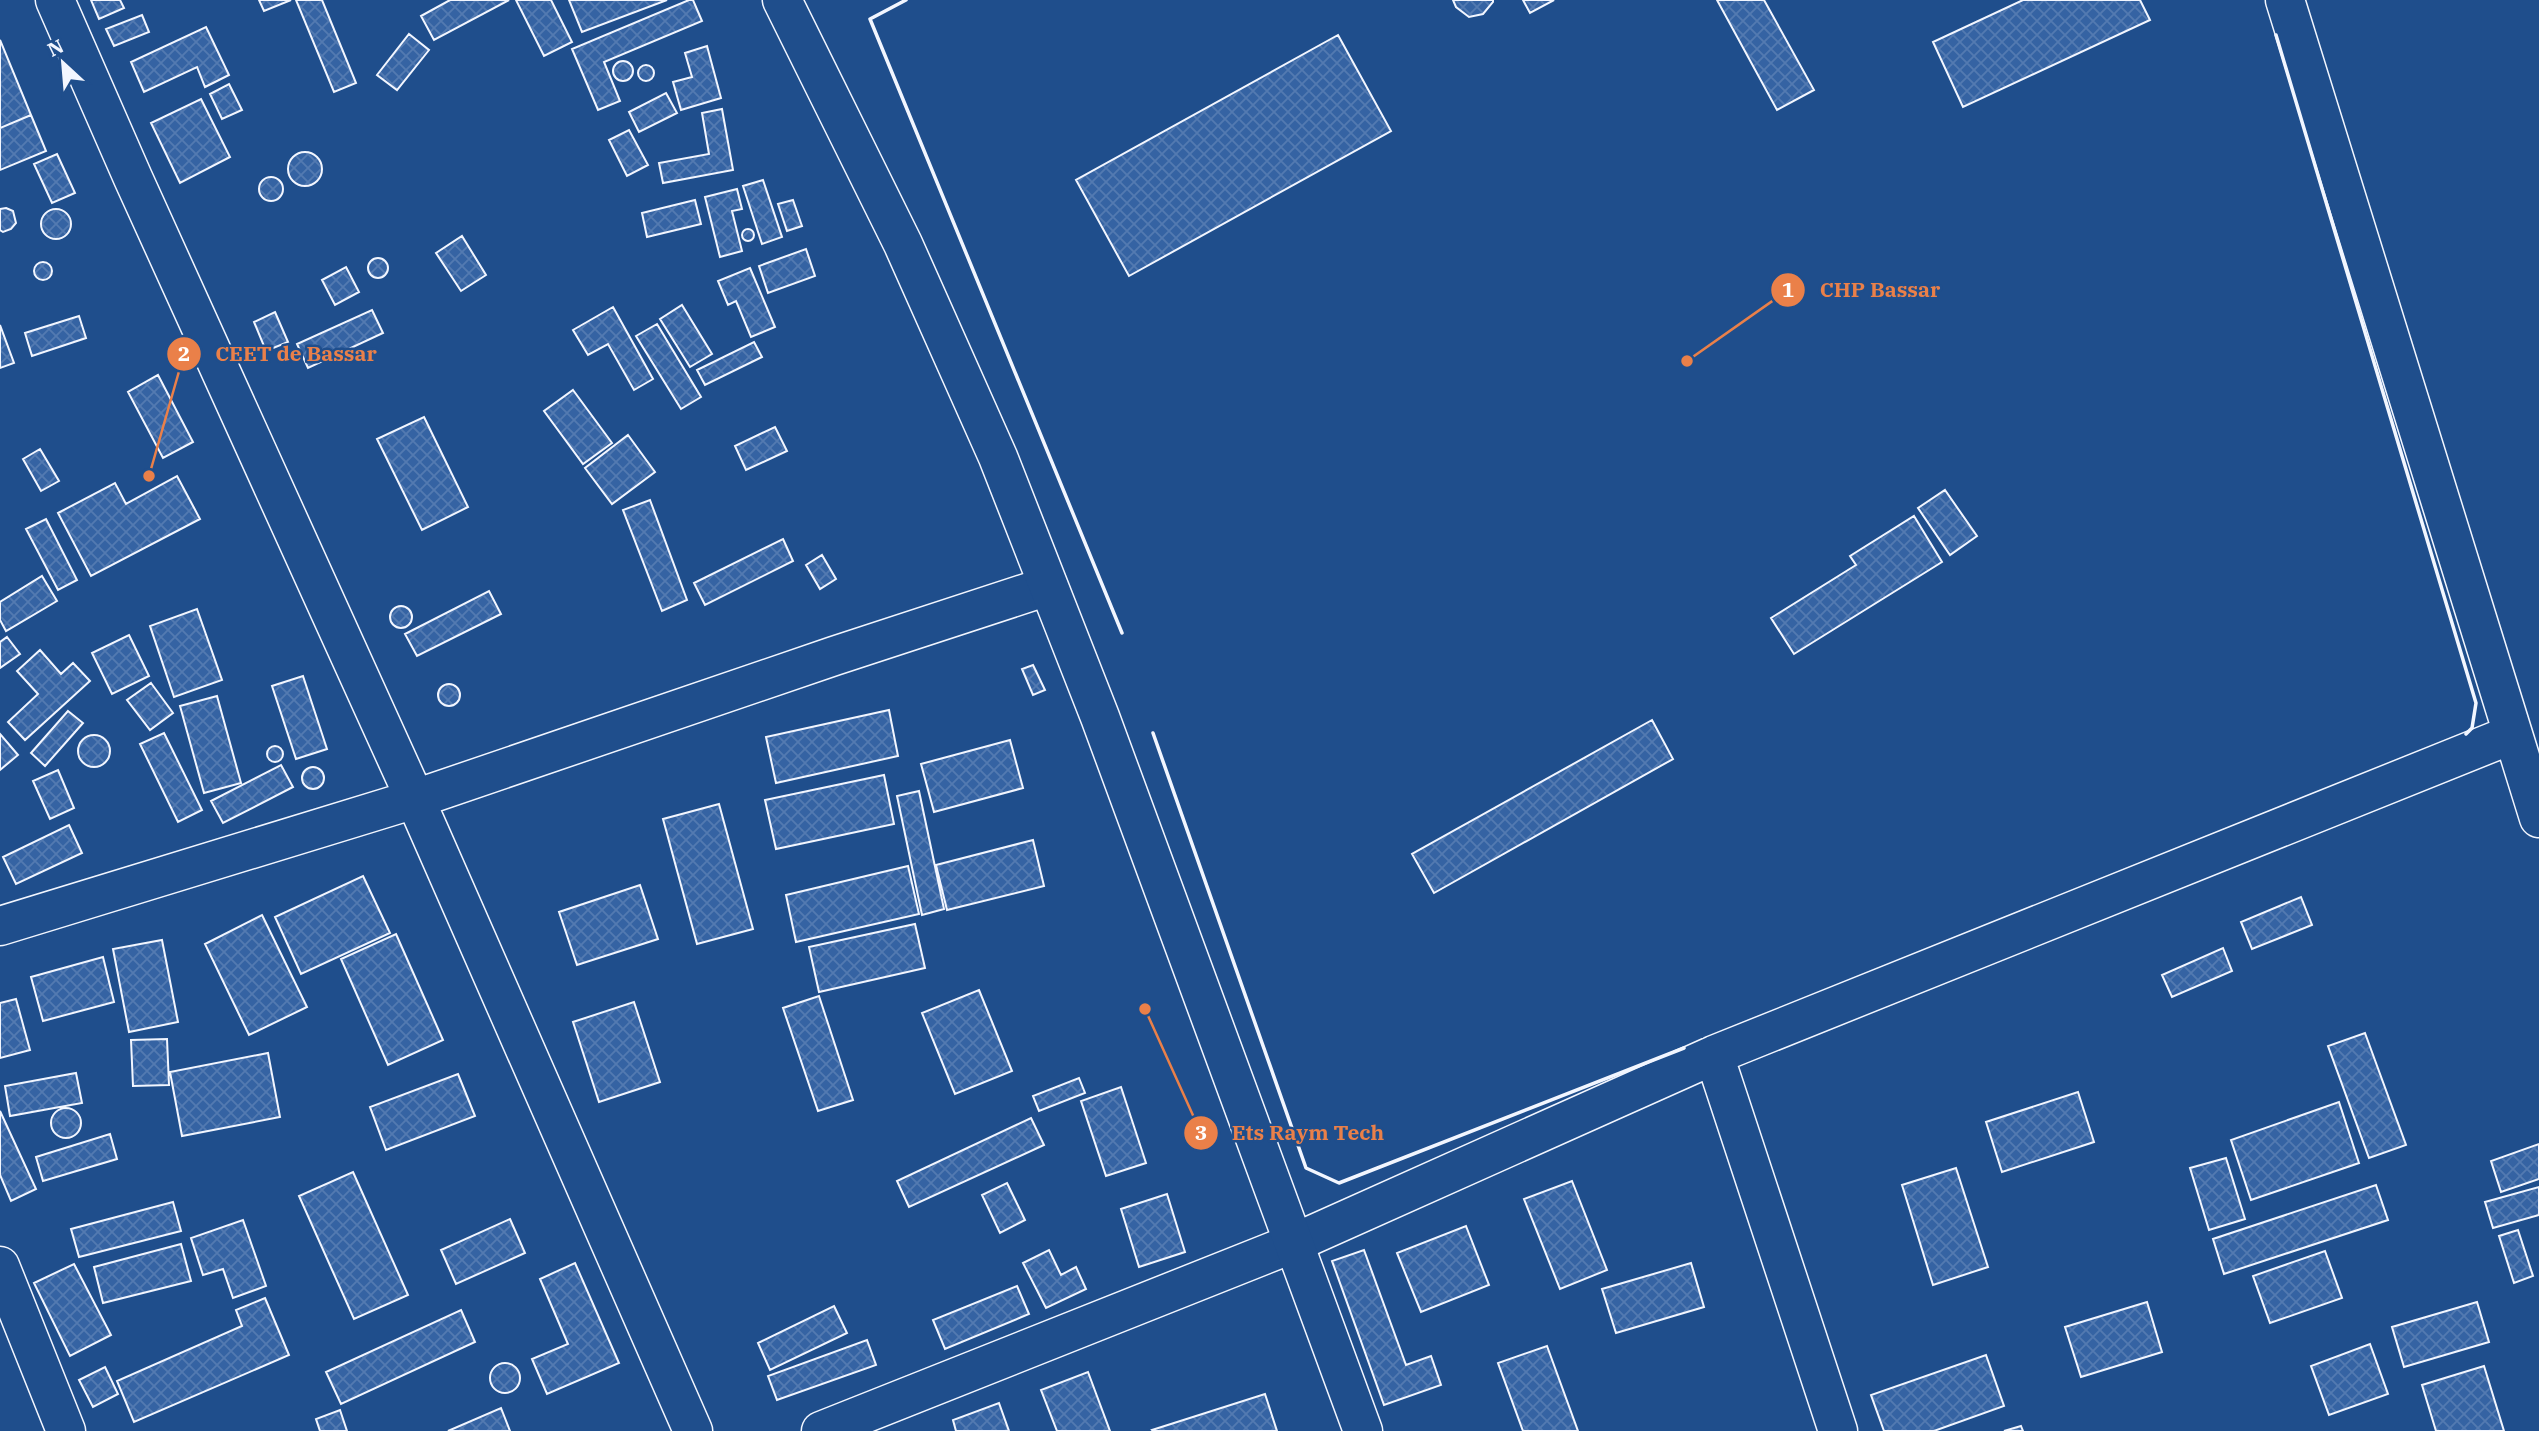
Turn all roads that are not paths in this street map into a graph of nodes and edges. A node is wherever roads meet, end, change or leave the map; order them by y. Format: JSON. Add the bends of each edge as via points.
{"nodes":[{"id":1,"x":55,"y":0,"type":"edge"},
{"id":2,"x":2285,"y":0,"type":"edge"},
{"id":3,"x":789,"y":3,"type":"edge"},
{"id":4,"x":1048,"y":586,"type":"junction"},
{"id":5,"x":2513,"y":734,"type":"junction"},
{"id":6,"x":415,"y":799,"type":"junction"},
{"id":7,"x":2539,"y":818,"type":"edge"},
{"id":8,"x":0,"y":926,"type":"edge"},
{"id":9,"x":1714,"y":1055,"type":"junction"},
{"id":10,"x":1294,"y":1243,"type":"junction"},
{"id":11,"x":0,"y":1266,"type":"edge"},
{"id":12,"x":66,"y":1431,"type":"edge"},
{"id":13,"x":694,"y":1431,"type":"edge"},
{"id":14,"x":821,"y":1431,"type":"edge"},
{"id":15,"x":1363,"y":1431,"type":"edge"},
{"id":16,"x":1838,"y":1431,"type":"edge"}],
"edges":[{"from":1,"to":6,"type":"street"},
{"from":2,"to":5,"type":"street"},
{"from":3,"to":4,"type":"street","via":[[998,457]]},
{"from":4,"to":6,"type":"street"},
{"from":4,"to":10,"type":"street"},
{"from":5,"to":7,"type":"street"},
{"from":5,"to":9,"type":"street"},
{"from":6,"to":8,"type":"street"},
{"from":6,"to":13,"type":"street"},
{"from":9,"to":10,"type":"street"},
{"from":9,"to":16,"type":"street"},
{"from":10,"to":14,"type":"street"},
{"from":10,"to":15,"type":"street"},
{"from":11,"to":12,"type":"street"}]}
